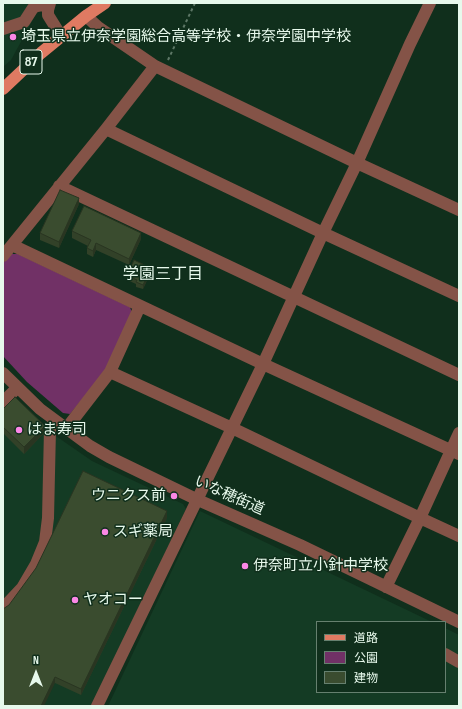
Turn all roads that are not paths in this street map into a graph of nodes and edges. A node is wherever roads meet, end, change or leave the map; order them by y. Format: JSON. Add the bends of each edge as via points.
{"nodes":[{"id":1,"x":105,"y":3,"type":"edge"},
{"id":2,"x":430,"y":3,"type":"edge"},
{"id":3,"x":49,"y":5,"type":"edge"},
{"id":4,"x":86,"y":16,"type":"junction"},
{"id":5,"x":3,"y":29,"type":"edge"},
{"id":6,"x":61,"y":36,"type":"junction"},
{"id":7,"x":159,"y":68,"type":"junction"},
{"id":8,"x":3,"y":89,"type":"edge"},
{"id":9,"x":106,"y":129,"type":"junction"},
{"id":10,"x":357,"y":164,"type":"junction"},
{"id":11,"x":59,"y":186,"type":"junction"},
{"id":12,"x":459,"y":210,"type":"edge"},
{"id":13,"x":323,"y":233,"type":"junction"},
{"id":14,"x":12,"y":245,"type":"junction"},
{"id":15,"x":3,"y":256,"type":"edge"},
{"id":16,"x":459,"y":296,"type":"edge"},
{"id":17,"x":293,"y":298,"type":"junction"},
{"id":18,"x":140,"y":306,"type":"junction"},
{"id":19,"x":263,"y":364,"type":"junction"},
{"id":20,"x":110,"y":372,"type":"junction"},
{"id":21,"x":3,"y":373,"type":"edge"},
{"id":22,"x":459,"y":376,"type":"edge"},
{"id":23,"x":17,"y":388,"type":"junction"},
{"id":24,"x":3,"y":402,"type":"edge"},
{"id":25,"x":232,"y":428,"type":"junction"},
{"id":26,"x":50,"y":429,"type":"dead end"},
{"id":27,"x":66,"y":429,"type":"junction"},
{"id":28,"x":459,"y":433,"type":"edge"},
{"id":29,"x":455,"y":452,"type":"edge"},
{"id":30,"x":198,"y":500,"type":"junction"},
{"id":31,"x":420,"y":518,"type":"junction"},
{"id":32,"x":459,"y":536,"type":"edge"},
{"id":33,"x":386,"y":587,"type":"junction"},
{"id":34,"x":3,"y":608,"type":"edge"},
{"id":35,"x":433,"y":617,"type":"edge"},
{"id":36,"x":459,"y":622,"type":"edge"},
{"id":37,"x":446,"y":655,"type":"edge"},
{"id":38,"x":459,"y":662,"type":"edge"},
{"id":39,"x":97,"y":706,"type":"edge"}],
"edges":[{"from":1,"to":4,"type":"main road","number":"87"},
{"from":2,"to":10,"type":"street"},
{"from":3,"to":5,"type":"street","via":[[42,4],[33,8],[24,22]]},
{"from":3,"to":6,"type":"street","via":[[50,20]]},
{"from":4,"to":6,"type":"main road","number":"87"},
{"from":4,"to":7,"type":"street"},
{"from":6,"to":8,"type":"main road","number":"87"},
{"from":7,"to":9,"type":"street"},
{"from":7,"to":10,"type":"street"},
{"from":9,"to":11,"type":"street"},
{"from":9,"to":13,"type":"street"},
{"from":10,"to":12,"type":"street"},
{"from":10,"to":13,"type":"street"},
{"from":11,"to":14,"type":"street"},
{"from":11,"to":17,"type":"street"},
{"from":13,"to":16,"type":"street"},
{"from":13,"to":17,"type":"street"},
{"from":14,"to":15,"type":"street"},
{"from":14,"to":18,"type":"street"},
{"from":17,"to":19,"type":"street"},
{"from":17,"to":22,"type":"street"},
{"from":18,"to":19,"type":"street"},
{"from":18,"to":20,"type":"street"},
{"from":19,"to":25,"type":"street"},
{"from":19,"to":29,"type":"street"},
{"from":20,"to":25,"type":"street"},
{"from":20,"to":27,"type":"street"},
{"from":21,"to":23,"type":"street","name":"いな穂街道"},
{"from":23,"to":24,"type":"street"},
{"from":23,"to":27,"type":"street","name":"いな穂街道"},
{"from":25,"to":30,"type":"street"},
{"from":25,"to":31,"type":"street"},
{"from":26,"to":34,"type":"street","via":[[45,542],[22,588]]},
{"from":27,"to":30,"type":"street","name":"いな穂街道","via":[[109,457]]},
{"from":28,"to":29,"type":"street"},
{"from":29,"to":31,"type":"street"},
{"from":30,"to":33,"type":"street","name":"いな穂街道"},
{"from":30,"to":39,"type":"street"},
{"from":31,"to":32,"type":"street"},
{"from":31,"to":33,"type":"street"},
{"from":33,"to":35,"type":"street","name":"いな穂街道"},
{"from":35,"to":36,"type":"street","name":"いな穂街道"},
{"from":37,"to":38,"type":"street"}]}
